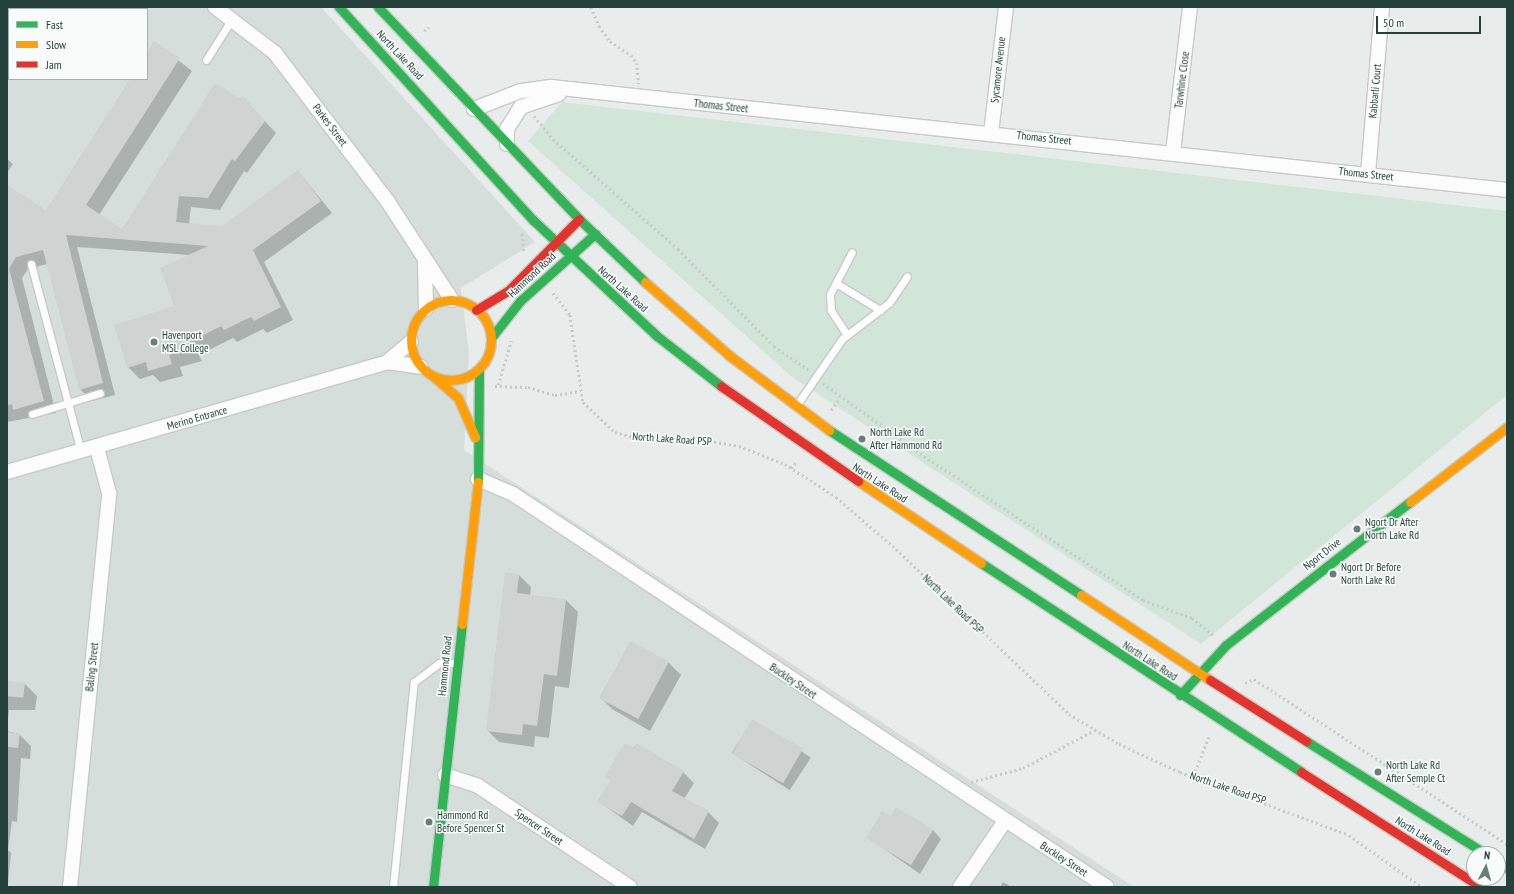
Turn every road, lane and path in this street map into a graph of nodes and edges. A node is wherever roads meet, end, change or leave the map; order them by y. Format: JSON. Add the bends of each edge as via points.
{"nodes":[{"id":1,"x":215,"y":7,"type":"edge"},
{"id":2,"x":339,"y":7,"type":"edge"},
{"id":3,"x":378,"y":7,"type":"edge"},
{"id":4,"x":592,"y":7,"type":"edge"},
{"id":5,"x":1006,"y":7,"type":"edge"},
{"id":6,"x":1190,"y":7,"type":"edge"},
{"id":7,"x":1382,"y":7,"type":"edge"},
{"id":8,"x":232,"y":19,"type":"junction"},
{"id":9,"x":206,"y":60,"type":"dead end"},
{"id":10,"x":631,"y":84,"type":"dead end"},
{"id":11,"x":579,"y":93,"type":"junction"},
{"id":12,"x":521,"y":107,"type":"junction"},
{"id":13,"x":474,"y":109,"type":"junction"},
{"id":14,"x":991,"y":133,"type":"junction"},
{"id":15,"x":507,"y":144,"type":"junction"},
{"id":16,"x":1173,"y":152,"type":"junction"},
{"id":17,"x":1368,"y":174,"type":"junction"},
{"id":18,"x":1507,"y":190,"type":"edge"},
{"id":19,"x":579,"y":219,"type":"junction"},
{"id":20,"x":595,"y":234,"type":"junction"},
{"id":21,"x":556,"y":242,"type":"junction"},
{"id":22,"x":852,"y":252,"type":"dead end"},
{"id":23,"x":570,"y":256,"type":"junction"},
{"id":24,"x":425,"y":261,"type":"junction"},
{"id":25,"x":31,"y":264,"type":"dead end"},
{"id":26,"x":907,"y":276,"type":"dead end"},
{"id":27,"x":836,"y":283,"type":"junction"},
{"id":28,"x":547,"y":296,"type":"dead end"},
{"id":29,"x":452,"y":300,"type":"junction"},
{"id":30,"x":426,"y":309,"type":"junction"},
{"id":31,"x":476,"y":310,"type":"junction"},
{"id":32,"x":880,"y":310,"type":"junction"},
{"id":33,"x":847,"y":335,"type":"junction"},
{"id":34,"x":514,"y":336,"type":"dead end"},
{"id":35,"x":491,"y":338,"type":"junction"},
{"id":36,"x":411,"y":342,"type":"junction"},
{"id":37,"x":386,"y":362,"type":"junction"},
{"id":38,"x":421,"y":366,"type":"junction"},
{"id":39,"x":478,"y":369,"type":"junction"},
{"id":40,"x":433,"y":376,"type":"junction"},
{"id":41,"x":816,"y":377,"type":"junction"},
{"id":42,"x":498,"y":386,"type":"junction"},
{"id":43,"x":480,"y":390,"type":"junction"},
{"id":44,"x":579,"y":391,"type":"junction"},
{"id":45,"x":100,"y":393,"type":"dead end"},
{"id":46,"x":66,"y":403,"type":"junction"},
{"id":47,"x":797,"y":405,"type":"junction"},
{"id":48,"x":32,"y":414,"type":"dead end"},
{"id":49,"x":1507,"y":427,"type":"edge"},
{"id":50,"x":97,"y":448,"type":"junction"},
{"id":51,"x":478,"y":448,"type":"junction"},
{"id":52,"x":81,"y":452,"type":"junction"},
{"id":53,"x":7,"y":472,"type":"edge"},
{"id":54,"x":478,"y":479,"type":"junction"},
{"id":55,"x":1226,"y":645,"type":"junction"},
{"id":56,"x":458,"y":663,"type":"junction"},
{"id":57,"x":1198,"y":672,"type":"junction"},
{"id":58,"x":1239,"y":682,"type":"dead end"},
{"id":59,"x":1243,"y":684,"type":"dead end"},
{"id":60,"x":1180,"y":695,"type":"junction"},
{"id":61,"x":1096,"y":730,"type":"junction"},
{"id":62,"x":445,"y":776,"type":"junction"},
{"id":63,"x":952,"y":786,"type":"junction"},
{"id":64,"x":1005,"y":821,"type":"junction"},
{"id":65,"x":1473,"y":846,"type":"edge"},
{"id":66,"x":70,"y":887,"type":"edge"},
{"id":67,"x":393,"y":887,"type":"edge"},
{"id":68,"x":433,"y":887,"type":"edge"},
{"id":69,"x":630,"y":887,"type":"edge"},
{"id":70,"x":960,"y":887,"type":"edge"},
{"id":71,"x":1107,"y":887,"type":"edge"},
{"id":72,"x":1422,"y":887,"type":"edge"},
{"id":73,"x":1481,"y":887,"type":"edge"}],
"edges":[{"from":1,"to":8,"type":"street","name":"Parkes Street"},
{"from":2,"to":21,"type":"main road","name":"North Lake Road"},
{"from":3,"to":13,"type":"main road","name":"North Lake Road"},
{"from":4,"to":10,"type":"path","via":[[599,26],[610,41],[631,55],[637,63],[639,84]]},
{"from":5,"to":14,"type":"street","name":"Sycamore Avenue"},
{"from":6,"to":16,"type":"street","name":"Tarwhine Close"},
{"from":7,"to":17,"type":"street","name":"Kabbarli Court"},
{"from":8,"to":9,"type":"lane"},
{"from":8,"to":24,"type":"street","name":"Parkes Street","via":[[274,53],[388,202]]},
{"from":11,"to":12,"type":"street","name":"Thomas Street","via":[[549,95]]},
{"from":11,"to":13,"type":"street","name":"Thomas Street","via":[[551,87],[521,91]]},
{"from":11,"to":14,"type":"street","name":"Thomas Street"},
{"from":12,"to":15,"type":"street","via":[[507,129]]},
{"from":12,"to":41,"type":"path","via":[[678,249],[774,346]]},
{"from":13,"to":15,"type":"main road","name":"North Lake Road"},
{"from":14,"to":16,"type":"street","name":"Thomas Street"},
{"from":15,"to":19,"type":"main road","name":"North Lake Road"},
{"from":16,"to":17,"type":"street","name":"Thomas Street"},
{"from":17,"to":18,"type":"street","name":"Thomas Street"},
{"from":19,"to":20,"type":"main road","name":"North Lake Road"},
{"from":19,"to":21,"type":"main road","name":"Hammond Road"},
{"from":20,"to":23,"type":"main road","name":"Hammond Road"},
{"from":20,"to":47,"type":"main road","name":"North Lake Road","via":[[677,312]]},
{"from":21,"to":23,"type":"main road","name":"North Lake Road"},
{"from":21,"to":31,"type":"main road","name":"Hammond Road","via":[[508,291]]},
{"from":22,"to":27,"type":"lane"},
{"from":23,"to":35,"type":"main road","name":"Hammond Road","via":[[520,301]]},
{"from":23,"to":60,"type":"main road","name":"North Lake Road","via":[[657,336],[773,425]]},
{"from":24,"to":29,"type":"street","name":"Parkes Street"},
{"from":24,"to":30,"type":"street"},
{"from":25,"to":46,"type":"lane"},
{"from":26,"to":32,"type":"lane","via":[[889,303]]},
{"from":27,"to":32,"type":"lane"},
{"from":27,"to":33,"type":"lane","via":[[830,294],[831,310]]},
{"from":28,"to":44,"type":"path","name":"North Lake Road PSP","via":[[552,292],[570,315]]},
{"from":29,"to":30,"type":"main road"},
{"from":29,"to":31,"type":"main road"},
{"from":30,"to":36,"type":"main road","via":[[412,329]]},
{"from":31,"to":35,"type":"main road","via":[[489,327]]},
{"from":32,"to":33,"type":"lane"},
{"from":33,"to":41,"type":"lane"},
{"from":34,"to":42,"type":"path"},
{"from":35,"to":39,"type":"main road","via":[[488,355]]},
{"from":36,"to":37,"type":"street","name":"Merino Entrance"},
{"from":36,"to":38,"type":"main road"},
{"from":37,"to":38,"type":"street","name":"Merino Entrance"},
{"from":37,"to":50,"type":"street","name":"Merino Entrance"},
{"from":38,"to":40,"type":"main road"},
{"from":39,"to":40,"type":"main road","via":[[457,380]]},
{"from":39,"to":43,"type":"main road","name":"Hammond Road"},
{"from":40,"to":51,"type":"main road","name":"Hammond Road","via":[[458,398],[468,414]]},
{"from":41,"to":47,"type":"lane"},
{"from":41,"to":55,"type":"path","via":[[859,412],[1136,596],[1192,618]]},
{"from":42,"to":43,"type":"path"},
{"from":42,"to":44,"type":"path","via":[[528,387],[555,395]]},
{"from":43,"to":51,"type":"main road","name":"Hammond Road"},
{"from":44,"to":61,"type":"path","name":"North Lake Road PSP","via":[[583,402],[615,432],[637,438],[709,441],[739,446],[785,464],[836,497],[896,549],[1069,714]]},
{"from":45,"to":46,"type":"lane"},
{"from":46,"to":48,"type":"lane"},
{"from":46,"to":52,"type":"lane"},
{"from":47,"to":57,"type":"main road","name":"North Lake Road"},
{"from":49,"to":55,"type":"main road","name":"Ngort Drive"},
{"from":50,"to":52,"type":"street","name":"Merino Entrance"},
{"from":50,"to":66,"type":"street","name":"Baling Street","via":[[109,492]]},
{"from":51,"to":54,"type":"main road","name":"Hammond Road"},
{"from":52,"to":53,"type":"street","name":"Merino Entrance"},
{"from":54,"to":56,"type":"main road","name":"Hammond Road"},
{"from":54,"to":63,"type":"street","name":"Buckley Street","via":[[513,494]]},
{"from":55,"to":57,"type":"main road","name":"Ngort Drive"},
{"from":56,"to":62,"type":"main road","name":"Hammond Road"},
{"from":56,"to":67,"type":"lane","via":[[439,663],[424,671],[414,682]]},
{"from":57,"to":60,"type":"main road","name":"Ngort Drive"},
{"from":57,"to":65,"type":"main road","name":"North Lake Road"},
{"from":58,"to":59,"type":"path"},
{"from":60,"to":73,"type":"main road","name":"North Lake Road"},
{"from":61,"to":63,"type":"path","via":[[1023,768]]},
{"from":61,"to":72,"type":"path","name":"North Lake Road PSP","via":[[1180,772],[1349,835]]},
{"from":62,"to":68,"type":"main road","name":"Hammond Road"},
{"from":62,"to":69,"type":"street","name":"Spencer Street","via":[[478,786]]},
{"from":63,"to":64,"type":"street","name":"Buckley Street"},
{"from":64,"to":70,"type":"street"},
{"from":64,"to":71,"type":"street","name":"Buckley Street"}]}
